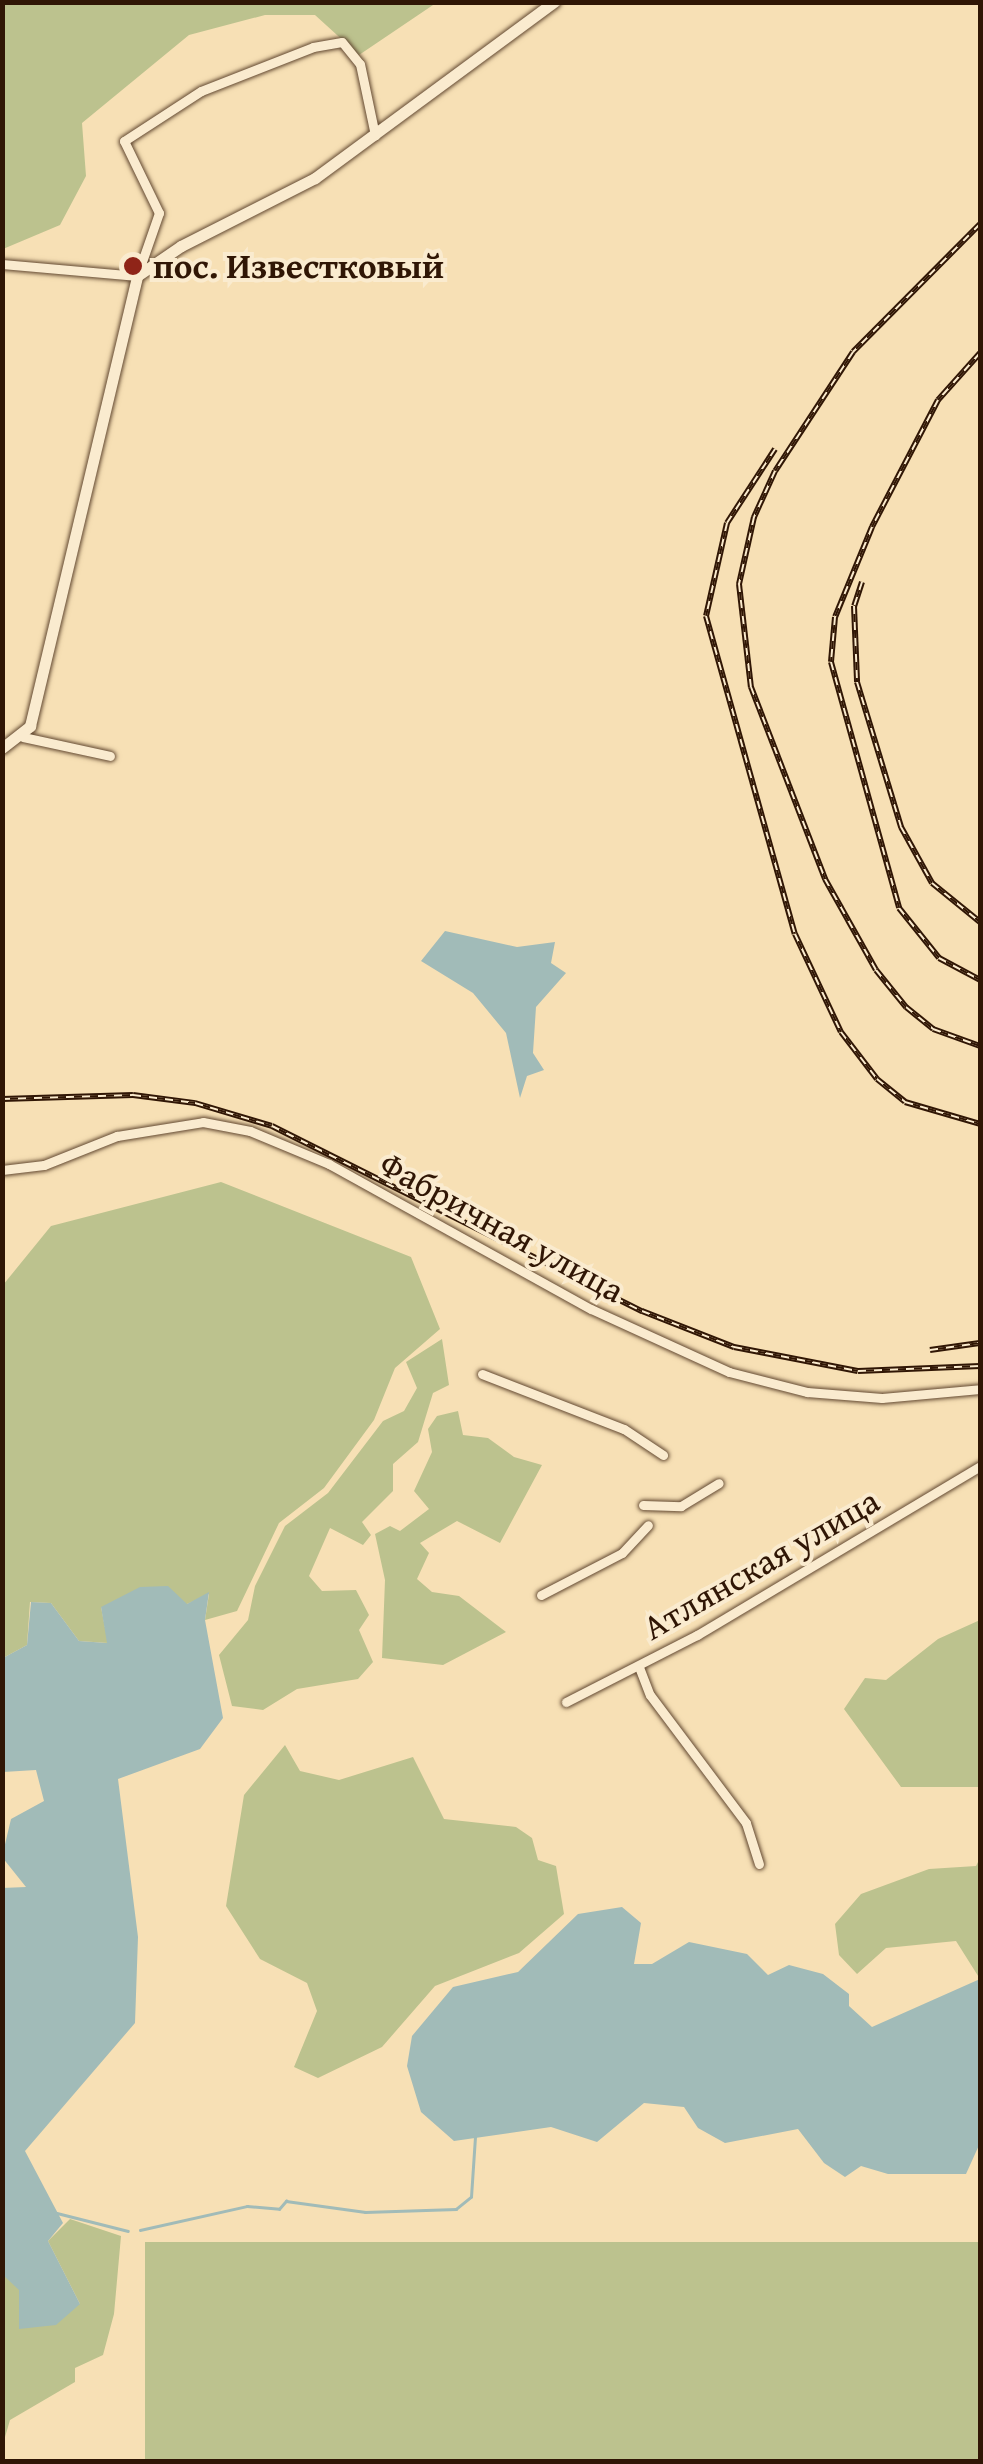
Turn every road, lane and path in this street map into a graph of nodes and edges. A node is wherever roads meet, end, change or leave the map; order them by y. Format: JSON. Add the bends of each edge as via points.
{"nodes":[{"id":1,"x":554,"y":2,"type":"edge"},
{"id":2,"x":375,"y":135,"type":"junction"},
{"id":3,"x":2,"y":264,"type":"edge"},
{"id":4,"x":137,"y":276,"type":"junction"},
{"id":5,"x":23,"y":738,"type":"junction"},
{"id":6,"x":2,"y":748,"type":"edge"},
{"id":7,"x":110,"y":756,"type":"dead end"},
{"id":8,"x":2,"y":1170,"type":"edge"},
{"id":9,"x":482,"y":1374,"type":"dead end"},
{"id":10,"x":980,"y":1389,"type":"edge"},
{"id":11,"x":663,"y":1456,"type":"dead end"},
{"id":12,"x":980,"y":1466,"type":"edge"},
{"id":13,"x":719,"y":1483,"type":"dead end"},
{"id":14,"x":642,"y":1505,"type":"dead end"},
{"id":15,"x":648,"y":1525,"type":"dead end"},
{"id":16,"x":541,"y":1595,"type":"dead end"},
{"id":17,"x":639,"y":1667,"type":"junction"},
{"id":18,"x":566,"y":1702,"type":"dead end"},
{"id":19,"x":759,"y":1864,"type":"dead end"}],
"edges":[{"from":1,"to":2,"type":"street"},
{"from":2,"to":4,"type":"street"},
{"from":2,"to":4,"type":"street","via":[[360,64],[342,42],[201,91],[124,141],[159,213]]},
{"from":3,"to":4,"type":"street"},
{"from":4,"to":5,"type":"street"},
{"from":5,"to":6,"type":"street"},
{"from":5,"to":7,"type":"street"},
{"from":8,"to":10,"type":"street","name":"Фабричная улица","via":[[44,1165],[118,1136],[203,1122],[250,1131],[329,1164],[592,1309],[730,1372],[807,1392],[882,1398]]},
{"from":9,"to":11,"type":"street","via":[[624,1430]]},
{"from":12,"to":17,"type":"street","name":"Атлянская улица"},
{"from":13,"to":14,"type":"street","via":[[681,1506]]},
{"from":15,"to":16,"type":"street","via":[[622,1553]]},
{"from":17,"to":18,"type":"street","name":"Атлянская улица"},
{"from":17,"to":19,"type":"street","via":[[650,1695],[746,1823]]}]}
